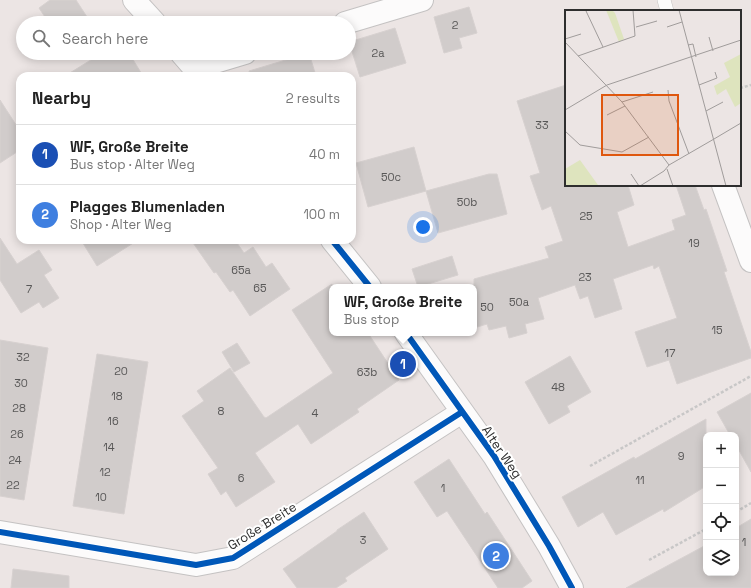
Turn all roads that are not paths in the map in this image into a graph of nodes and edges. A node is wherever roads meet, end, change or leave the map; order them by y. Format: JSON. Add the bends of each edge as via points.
{"nodes":[{"id":1,"x":134,"y":0,"type":"edge"},
{"id":2,"x":422,"y":0,"type":"edge"},
{"id":3,"x":664,"y":0,"type":"edge"},
{"id":4,"x":667,"y":10,"type":"edge"},
{"id":5,"x":149,"y":16,"type":"edge"},
{"id":6,"x":356,"y":20,"type":"edge"},
{"id":7,"x":216,"y":60,"type":"edge"},
{"id":8,"x":192,"y":66,"type":"edge"},
{"id":9,"x":723,"y":186,"type":"edge"},
{"id":10,"x":335,"y":244,"type":"edge"},
{"id":11,"x":751,"y":261,"type":"edge"},
{"id":12,"x":368,"y":284,"type":"edge"},
{"id":13,"x":408,"y":336,"type":"edge"},
{"id":14,"x":462,"y":412,"type":"junction"},
{"id":15,"x":0,"y":532,"type":"edge"},
{"id":16,"x":572,"y":588,"type":"edge"}],
"edges":[{"from":1,"to":5,"type":"street"},
{"from":2,"to":6,"type":"street"},
{"from":3,"to":4,"type":"lane"},
{"from":7,"to":8,"type":"street"},
{"from":9,"to":11,"type":"street"},
{"from":10,"to":12,"type":"street"},
{"from":13,"to":14,"type":"street","name":"Alter Weg"},
{"from":14,"to":15,"type":"street","name":"Große Breite","via":[[233,558],[196,565]]},
{"from":14,"to":16,"type":"street","name":"Alter Weg","via":[[494,456]]}]}
